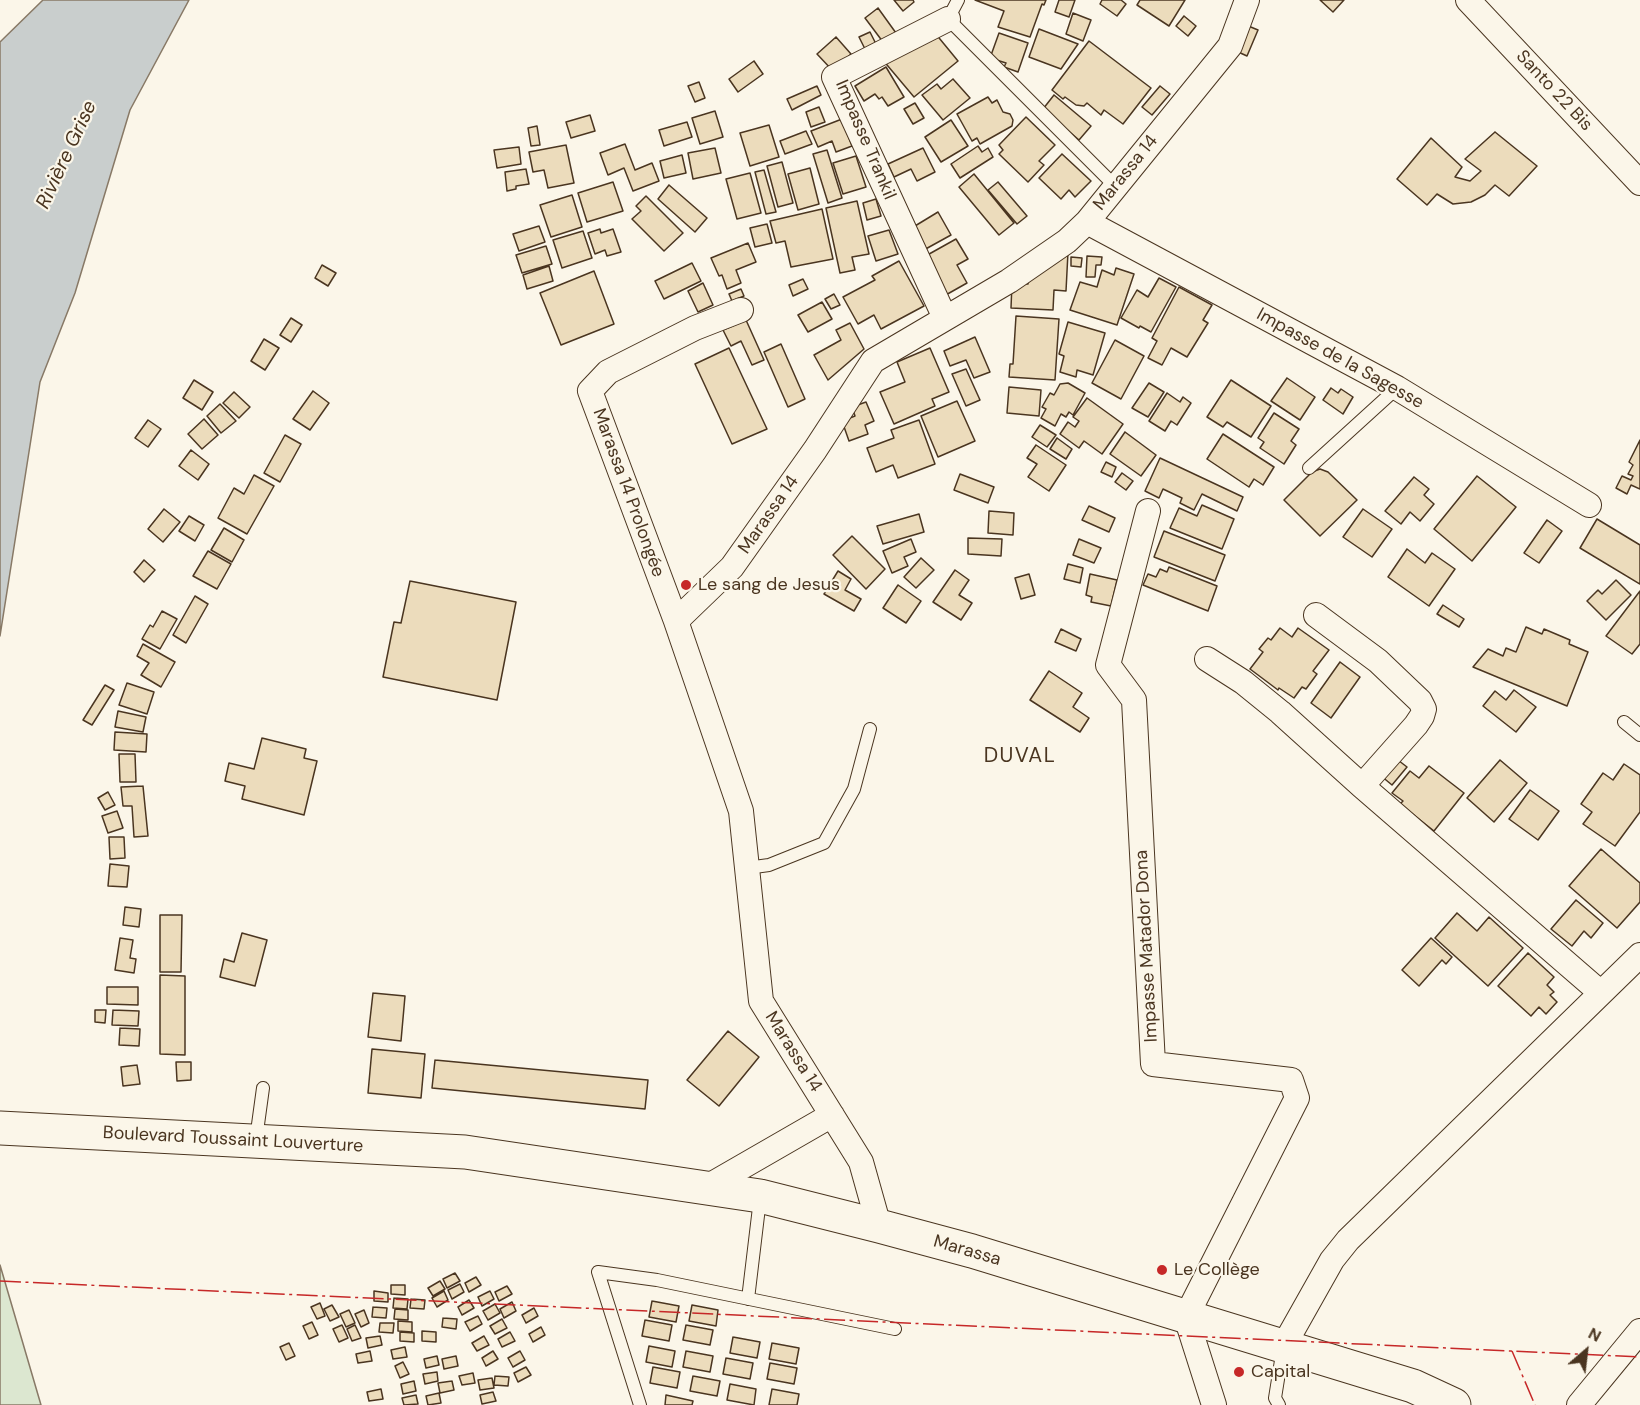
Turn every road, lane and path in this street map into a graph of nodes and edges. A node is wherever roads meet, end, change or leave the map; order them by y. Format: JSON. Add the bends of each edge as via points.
{"nodes":[{"id":1,"x":1247,"y":0,"type":"edge"},
{"id":2,"x":1468,"y":0,"type":"edge"},
{"id":3,"x":953,"y":9,"type":"edge"},
{"id":4,"x":1640,"y":183,"type":"edge"},
{"id":5,"x":1115,"y":186,"type":"junction"},
{"id":6,"x":1087,"y":222,"type":"junction"},
{"id":7,"x":741,"y":310,"type":"dead end"},
{"id":8,"x":945,"y":318,"type":"junction"},
{"id":9,"x":1397,"y":388,"type":"junction"},
{"id":10,"x":1310,"y":468,"type":"dead end"},
{"id":11,"x":1589,"y":506,"type":"dead end"},
{"id":12,"x":1148,"y":511,"type":"dead end"},
{"id":13,"x":1316,"y":615,"type":"dead end"},
{"id":14,"x":676,"y":621,"type":"junction"},
{"id":15,"x":1207,"y":659,"type":"dead end"},
{"id":16,"x":1624,"y":722,"type":"dead end"},
{"id":17,"x":870,"y":729,"type":"dead end"},
{"id":18,"x":1640,"y":735,"type":"edge"},
{"id":19,"x":1362,"y":786,"type":"junction"},
{"id":20,"x":747,"y":868,"type":"junction"},
{"id":21,"x":1640,"y":955,"type":"edge"},
{"id":22,"x":1601,"y":993,"type":"junction"},
{"id":23,"x":263,"y":1088,"type":"dead end"},
{"id":24,"x":832,"y":1115,"type":"junction"},
{"id":25,"x":0,"y":1128,"type":"edge"},
{"id":26,"x":256,"y":1140,"type":"junction"},
{"id":27,"x":465,"y":1152,"type":"joint"},
{"id":28,"x":707,"y":1187,"type":"junction"},
{"id":29,"x":760,"y":1196,"type":"junction"},
{"id":30,"x":879,"y":1226,"type":"junction"},
{"id":31,"x":748,"y":1299,"type":"junction"},
{"id":32,"x":1186,"y":1317,"type":"junction"},
{"id":33,"x":895,"y":1329,"type":"dead end"},
{"id":34,"x":1640,"y":1331,"type":"edge"},
{"id":35,"x":1283,"y":1347,"type":"junction"},
{"id":36,"x":640,"y":1405,"type":"edge"},
{"id":37,"x":1214,"y":1405,"type":"edge"},
{"id":38,"x":1279,"y":1405,"type":"edge"},
{"id":39,"x":1454,"y":1405,"type":"edge"},
{"id":40,"x":1579,"y":1405,"type":"edge"}],
"edges":[{"from":1,"to":5,"type":"street","name":"Marassa 14","via":[[1230,46]]},
{"from":2,"to":4,"type":"street","name":"Santo 22 Bis"},
{"from":3,"to":5,"type":"lane"},
{"from":3,"to":8,"type":"street","name":"Impasse Trankil","via":[[834,76]]},
{"from":5,"to":6,"type":"street","name":"Marassa 14"},
{"from":6,"to":8,"type":"street","name":"Marassa 14","via":[[1067,242]]},
{"from":6,"to":9,"type":"street","name":"Impasse de la Sagesse"},
{"from":7,"to":14,"type":"street","name":"Marassa 14 Prolongée","via":[[695,328],[608,372],[590,391]]},
{"from":8,"to":14,"type":"street","name":"Marassa 14","via":[[873,361],[732,567]]},
{"from":9,"to":10,"type":"lane"},
{"from":9,"to":11,"type":"street","name":"Impasse de la Sagesse"},
{"from":12,"to":32,"type":"street","name":"Impasse Matador Dona","via":[[1108,665],[1134,700],[1153,1064],[1291,1080],[1297,1098]]},
{"from":13,"to":19,"type":"street","via":[[1377,661],[1424,709],[1416,725]]},
{"from":14,"to":20,"type":"street","name":"Marassa 14","via":[[741,811]]},
{"from":15,"to":19,"type":"street","via":[[1271,704]]},
{"from":16,"to":18,"type":"lane"},
{"from":17,"to":20,"type":"lane","via":[[854,789],[824,843],[769,865]]},
{"from":19,"to":22,"type":"street"},
{"from":20,"to":24,"type":"street","name":"Marassa 14","via":[[761,1001]]},
{"from":21,"to":22,"type":"street"},
{"from":22,"to":35,"type":"street","via":[[1348,1240],[1332,1260]]},
{"from":23,"to":26,"type":"lane"},
{"from":24,"to":28,"type":"street"},
{"from":24,"to":30,"type":"street","name":"Marassa 14","via":[[861,1162]]},
{"from":25,"to":26,"type":"main road","name":"Boulevard Toussaint Louverture"},
{"from":26,"to":27,"type":"main road","name":"Boulevard Toussaint Louverture"},
{"from":27,"to":28,"type":"main road","name":"Marassa"},
{"from":28,"to":29,"type":"main road","name":"Marassa"},
{"from":29,"to":30,"type":"main road","name":"Marassa"},
{"from":29,"to":31,"type":"lane"},
{"from":30,"to":32,"type":"main road","name":"Marassa"},
{"from":31,"to":33,"type":"lane"},
{"from":31,"to":36,"type":"lane","via":[[598,1272]]},
{"from":32,"to":35,"type":"main road","name":"Marassa"},
{"from":32,"to":37,"type":"street"},
{"from":34,"to":40,"type":"street"},
{"from":35,"to":38,"type":"lane","via":[[1275,1398]]},
{"from":35,"to":39,"type":"main road","name":"Marassa","via":[[1413,1386]]}]}
